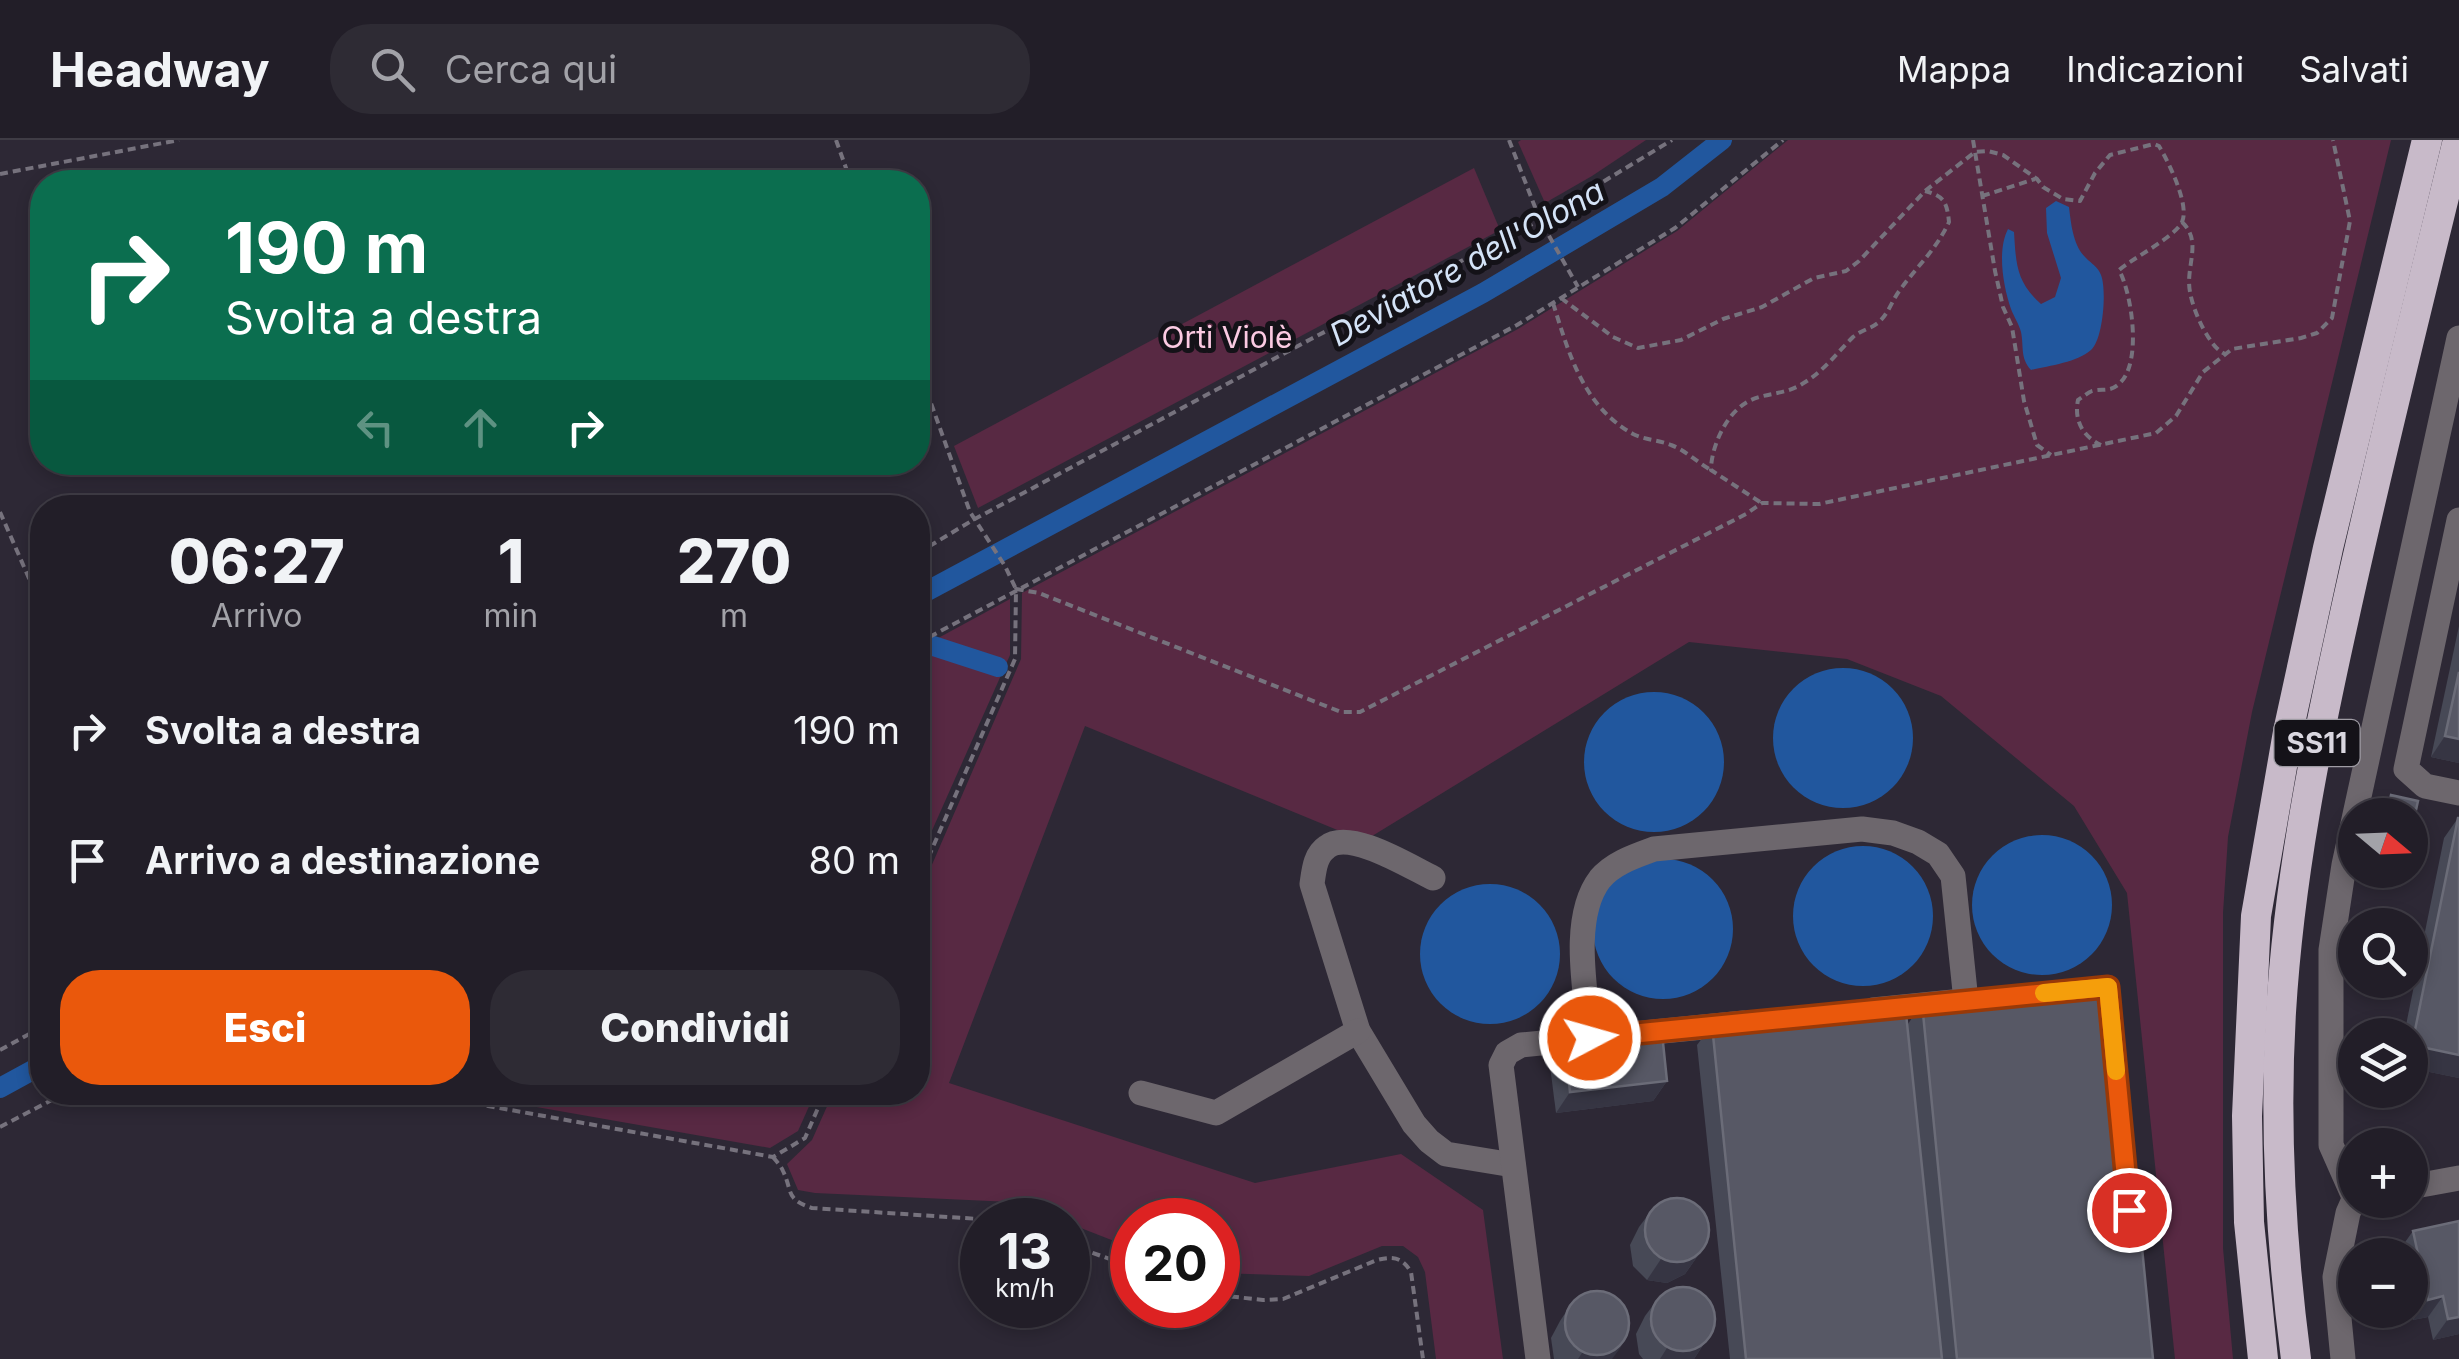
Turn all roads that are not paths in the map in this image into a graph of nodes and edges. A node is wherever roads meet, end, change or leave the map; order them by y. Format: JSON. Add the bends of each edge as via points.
{"nodes":[{"id":1,"x":2427,"y":140,"type":"edge"},
{"id":2,"x":2458,"y":140,"type":"edge"},
{"id":3,"x":2459,"y":338,"type":"edge"},
{"id":4,"x":2459,"y":520,"type":"edge"},
{"id":5,"x":2459,"y":793,"type":"edge"},
{"id":6,"x":1433,"y":878,"type":"dead end"},
{"id":7,"x":1848,"y":1013,"type":"edge"},
{"id":8,"x":1768,"y":1021,"type":"edge"},
{"id":9,"x":1358,"y":1030,"type":"junction"},
{"id":10,"x":1590,"y":1038,"type":"junction"},
{"id":11,"x":1142,"y":1093,"type":"dead end"},
{"id":12,"x":2338,"y":1162,"type":"edge"},
{"id":13,"x":1513,"y":1165,"type":"junction"},
{"id":14,"x":2459,"y":1178,"type":"edge"},
{"id":15,"x":2428,"y":1184,"type":"edge"},
{"id":16,"x":2347,"y":1218,"type":"edge"},
{"id":17,"x":1538,"y":1359,"type":"edge"},
{"id":18,"x":2263,"y":1359,"type":"edge"},
{"id":19,"x":2296,"y":1359,"type":"edge"},
{"id":20,"x":2342,"y":1359,"type":"edge"}],
"edges":[{"from":1,"to":18,"type":"highway","number":"SS11","via":[[2328,548],[2256,916],[2248,1134]]},
{"from":2,"to":19,"type":"highway","number":"SS11","via":[[2358,551],[2297,854],[2278,1088],[2283,1240]]},
{"from":3,"to":12,"type":"street","via":[[2331,950],[2331,1146]]},
{"from":4,"to":5,"type":"street","via":[[2406,768],[2424,786]]},
{"from":6,"to":9,"type":"street","via":[[1370,847],[1340,841],[1316,861],[1312,884]]},
{"from":7,"to":10,"type":"street","via":[[1975,1000],[1953,876],[1938,854],[1893,833],[1862,830],[1654,849],[1625,860],[1600,879],[1586,909],[1581,940]]},
{"from":8,"to":10,"type":"street"},
{"from":9,"to":11,"type":"street","via":[[1216,1113]]},
{"from":9,"to":13,"type":"street","via":[[1429,1141],[1446,1154]]},
{"from":10,"to":13,"type":"street","via":[[1521,1045],[1507,1053],[1500,1065]]},
{"from":13,"to":17,"type":"street"},
{"from":14,"to":15,"type":"street"},
{"from":16,"to":20,"type":"street","via":[[2336,1277]]}]}
